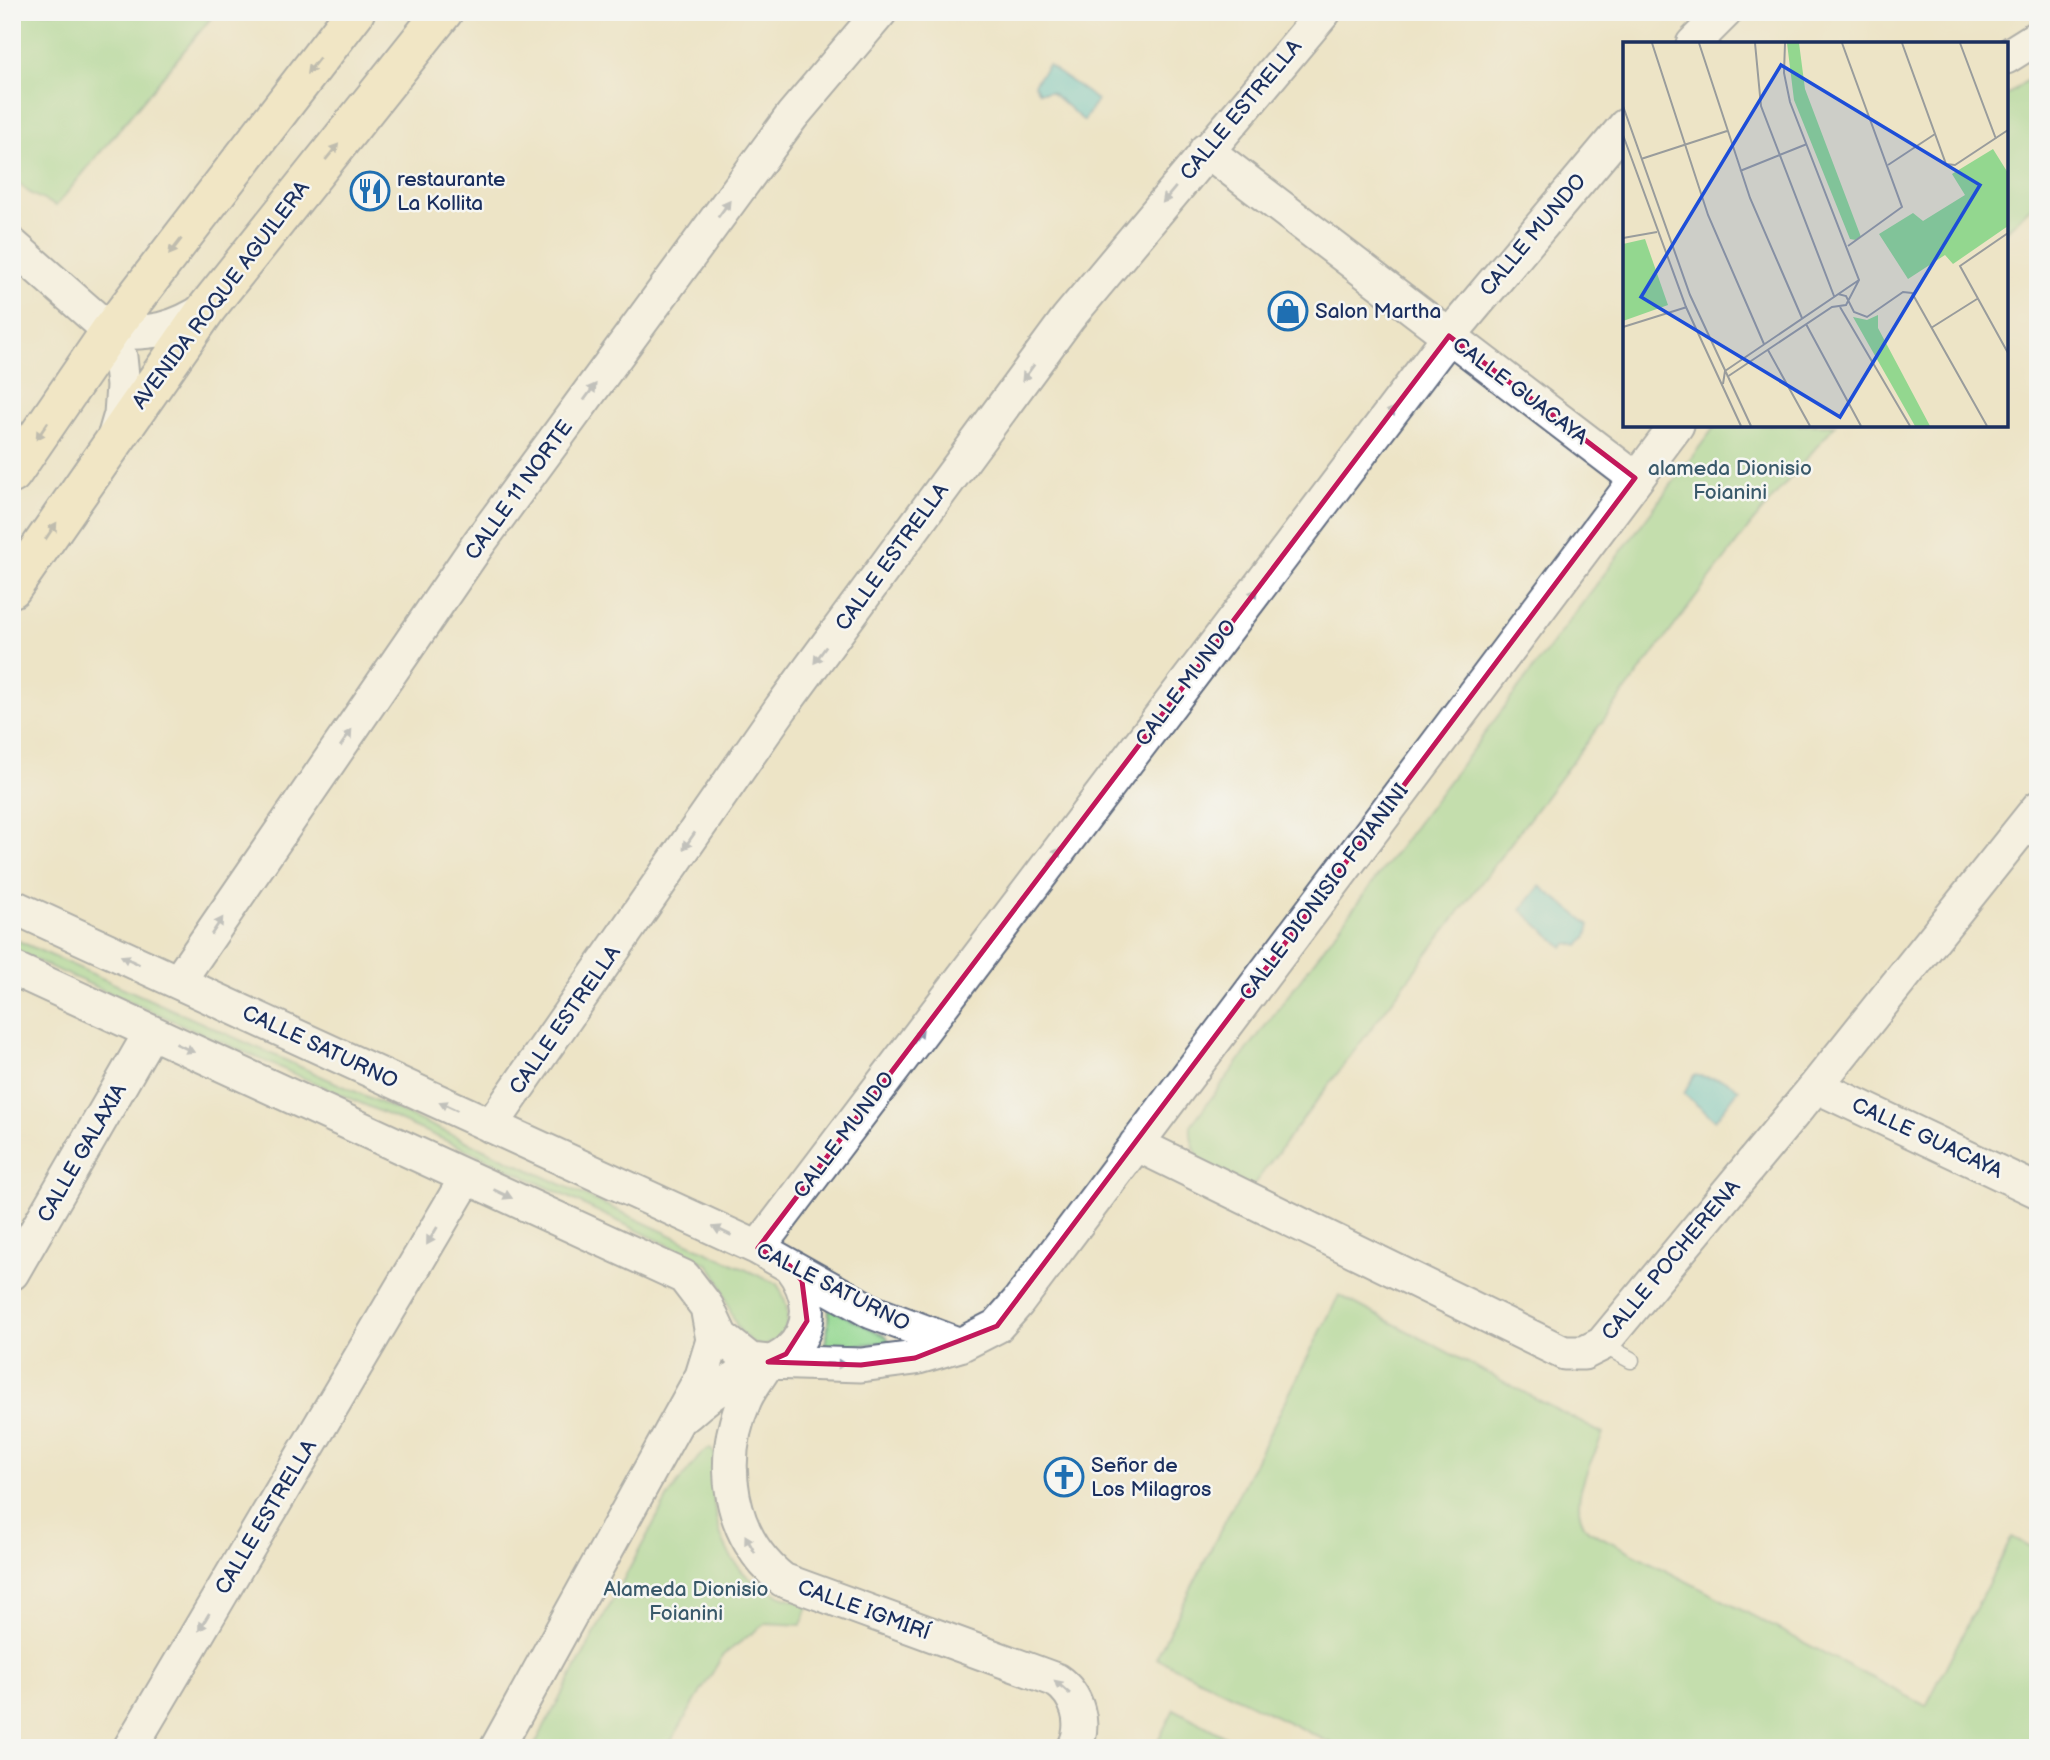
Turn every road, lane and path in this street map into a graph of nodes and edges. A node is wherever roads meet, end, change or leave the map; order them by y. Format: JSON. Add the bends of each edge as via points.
{"nodes":[{"id":1,"x":355,"y":12,"type":"edge"},
{"id":2,"x":443,"y":12,"type":"edge"},
{"id":3,"x":880,"y":12,"type":"edge"},
{"id":4,"x":1324,"y":12,"type":"edge"},
{"id":5,"x":1726,"y":12,"type":"edge"},
{"id":6,"x":2038,"y":37,"type":"edge"},
{"id":7,"x":1695,"y":42,"type":"edge"},
{"id":8,"x":2008,"y":56,"type":"edge"},
{"id":9,"x":1623,"y":128,"type":"edge"},
{"id":10,"x":1206,"y":150,"type":"junction"},
{"id":11,"x":12,"y":245,"type":"edge"},
{"id":12,"x":207,"y":308,"type":"junction"},
{"id":13,"x":110,"y":331,"type":"junction"},
{"id":14,"x":1448,"y":336,"type":"junction"},
{"id":15,"x":1674,"y":427,"type":"edge"},
{"id":16,"x":114,"y":438,"type":"junction"},
{"id":17,"x":12,"y":474,"type":"edge"},
{"id":18,"x":1635,"y":478,"type":"junction"},
{"id":19,"x":12,"y":587,"type":"edge"},
{"id":20,"x":2038,"y":808,"type":"edge"},
{"id":21,"x":12,"y":906,"type":"edge"},
{"id":22,"x":12,"y":968,"type":"edge"},
{"id":23,"x":178,"y":982,"type":"junction"},
{"id":24,"x":151,"y":1032,"type":"junction"},
{"id":25,"x":1816,"y":1086,"type":"junction"},
{"id":26,"x":491,"y":1126,"type":"junction"},
{"id":27,"x":1136,"y":1143,"type":"junction"},
{"id":28,"x":467,"y":1177,"type":"junction"},
{"id":29,"x":2038,"y":1191,"type":"edge"},
{"id":30,"x":758,"y":1248,"type":"junction"},
{"id":31,"x":790,"y":1266,"type":"junction"},
{"id":32,"x":12,"y":1273,"type":"edge"},
{"id":33,"x":707,"y":1307,"type":"junction"},
{"id":34,"x":1602,"y":1344,"type":"junction"},
{"id":35,"x":960,"y":1345,"type":"junction"},
{"id":36,"x":1631,"y":1360,"type":"dead end"},
{"id":37,"x":768,"y":1362,"type":"junction"},
{"id":38,"x":670,"y":1433,"type":"junction"},
{"id":39,"x":733,"y":1435,"type":"junction"},
{"id":40,"x":130,"y":1748,"type":"edge"},
{"id":41,"x":497,"y":1748,"type":"edge"},
{"id":42,"x":1074,"y":1748,"type":"edge"}],
"edges":[{"from":1,"to":13,"type":"main road","one_way":true},
{"from":12,"to":2,"type":"main road","name":"AVENIDA ROQUE AGUILERA","one_way":true},
{"from":23,"to":3,"type":"street","name":"CALLE 11 NORTE","one_way":true,"via":[[480,543],[792,116]]},
{"from":4,"to":10,"type":"street","name":"CALLE ESTRELLA"},
{"from":5,"to":7,"type":"street"},
{"from":6,"to":8,"type":"street"},
{"from":9,"to":14,"type":"street","name":"CALLE MUNDO"},
{"from":10,"to":14,"type":"street","name":"CALLE GUACAYA"},
{"from":10,"to":26,"type":"street","name":"CALLE ESTRELLA","one_way":true,"via":[[1068,318],[781,708]]},
{"from":11,"to":13,"type":"street"},
{"from":12,"to":13,"type":"street","via":[[186,323],[162,331]]},
{"from":12,"to":16,"type":"main road","name":"AVENIDA ROQUE AGUILERA"},
{"from":13,"to":16,"type":"street","via":[[120,357],[123,386]]},
{"from":13,"to":17,"type":"main road","one_way":true},
{"from":14,"to":18,"type":"street","name":"CALLE GUACAYA"},
{"from":30,"to":14,"type":"street","name":"CALLE MUNDO","one_way":true},
{"from":15,"to":18,"type":"street","name":"CALLE DIONISIO FOIANINI"},
{"from":19,"to":16,"type":"main road","name":"AVENIDA ROQUE AGUILERA","one_way":true},
{"from":18,"to":27,"type":"street","name":"CALLE DIONISIO FOIANINI"},
{"from":20,"to":25,"type":"street","name":"CALLE POCHERENA"},
{"from":23,"to":21,"type":"street","name":"CALLE SATURNO","one_way":true},
{"from":22,"to":24,"type":"street","name":"CALLE SATURNO"},
{"from":26,"to":23,"type":"street","name":"CALLE SATURNO","one_way":true},
{"from":24,"to":28,"type":"street","name":"CALLE SATURNO","one_way":true},
{"from":24,"to":32,"type":"street","name":"CALLE GALAXIA"},
{"from":25,"to":29,"type":"street","name":"CALLE GUACAYA"},
{"from":25,"to":34,"type":"street","name":"CALLE POCHERENA"},
{"from":30,"to":26,"type":"street","name":"CALLE SATURNO","one_way":true},
{"from":27,"to":34,"type":"street","name":"CALLE POCHERENA","via":[[1564,1353],[1584,1353]]},
{"from":27,"to":35,"type":"street","name":"CALLE DIONISIO FOIANINI","via":[[997,1326]]},
{"from":28,"to":33,"type":"street","name":"CALLE SATURNO","one_way":true,"via":[[684,1277]]},
{"from":28,"to":40,"type":"street","name":"CALLE ESTRELLA","one_way":true},
{"from":30,"to":31,"type":"street","name":"CALLE SATURNO"},
{"from":31,"to":35,"type":"street","name":"CALLE SATURNO","via":[[872,1312]]},
{"from":31,"to":37,"type":"street","name":"CALLE IGMIRÍ","via":[[802,1281],[807,1321],[786,1354]]},
{"from":33,"to":37,"type":"street","name":"CALLE SATURNO","via":[[721,1338],[734,1350],[750,1360]]},
{"from":33,"to":38,"type":"street","via":[[713,1340],[702,1376]]},
{"from":34,"to":36,"type":"lane"},
{"from":37,"to":35,"type":"street","name":"CALLE SATURNO","one_way":true,"via":[[861,1365],[915,1358]]},
{"from":37,"to":38,"type":"street","via":[[734,1379]]},
{"from":37,"to":39,"type":"street","name":"CALLE IGMIRÍ","via":[[745,1398]]},
{"from":38,"to":39,"type":"street","via":[[716,1430]]},
{"from":38,"to":41,"type":"street"},
{"from":42,"to":39,"type":"street","name":"CALLE IGMIRÍ","one_way":true,"via":[[1081,1723],[1069,1689],[1056,1680],[783,1580],[763,1564],[747,1542],[731,1496]]}]}
